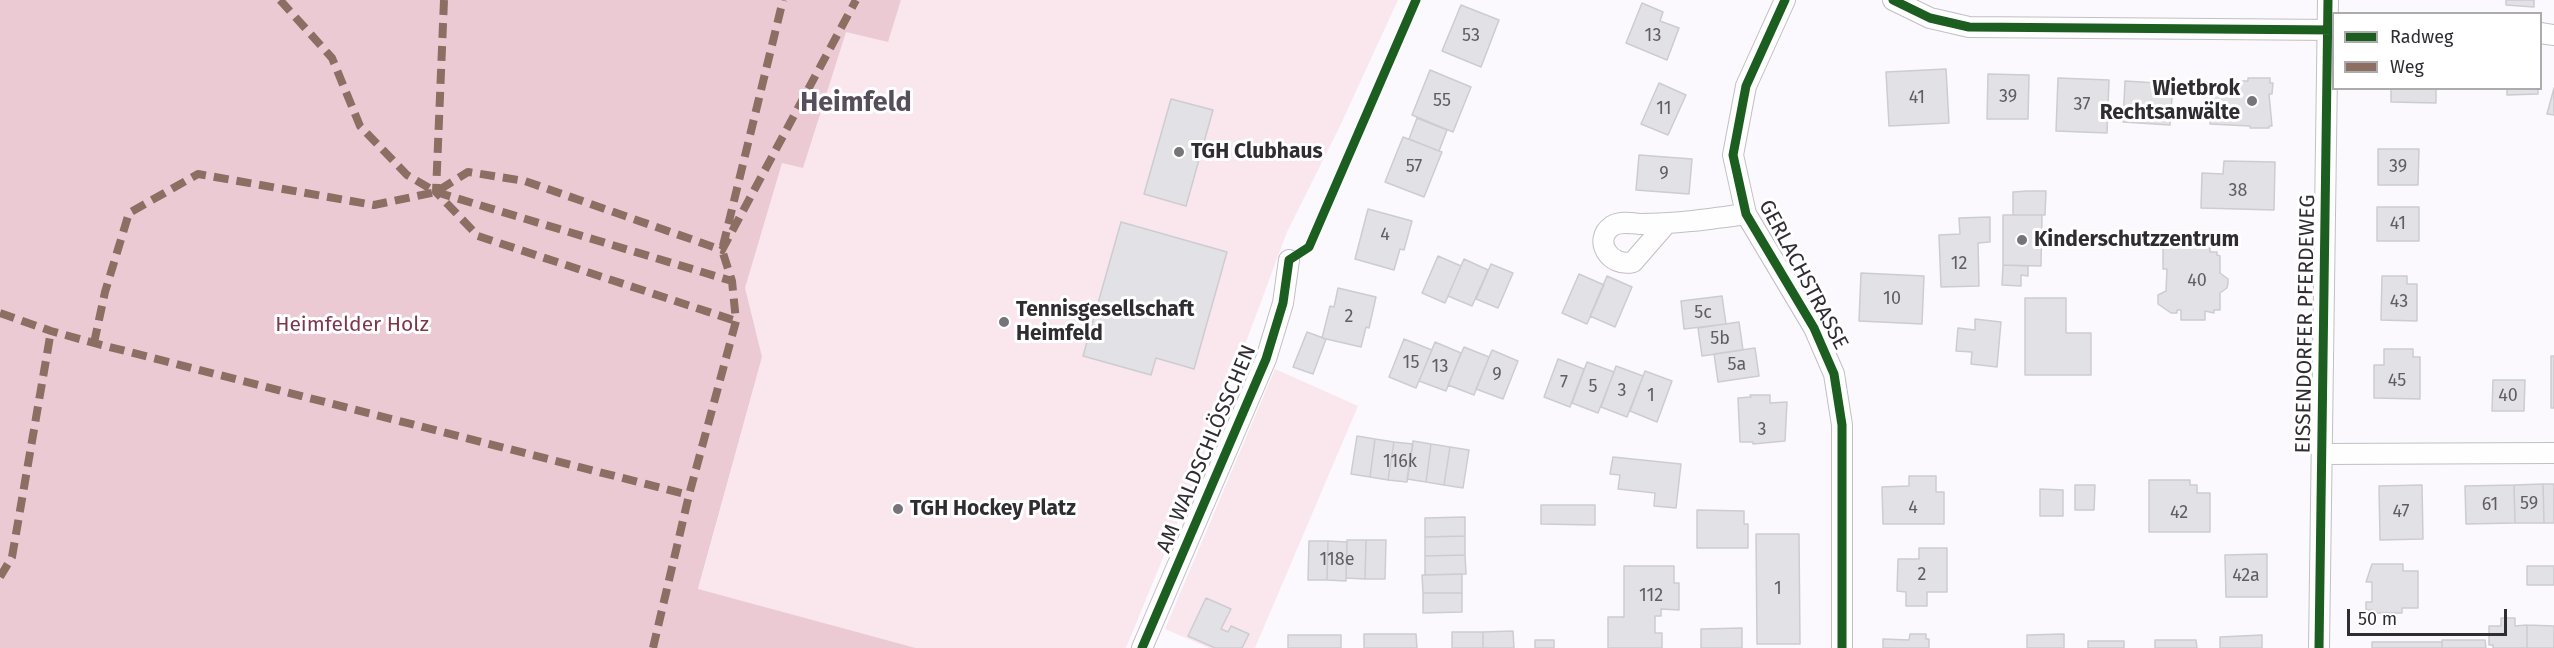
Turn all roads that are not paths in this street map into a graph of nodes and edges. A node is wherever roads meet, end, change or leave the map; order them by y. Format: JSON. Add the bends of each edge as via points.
{"nodes":[{"id":1,"x":1785,"y":0,"type":"edge"},
{"id":2,"x":1893,"y":0,"type":"edge"},
{"id":3,"x":2328,"y":0,"type":"edge"},
{"id":4,"x":2330,"y":30,"type":"edge"},
{"id":5,"x":1746,"y":214,"type":"junction"},
{"id":6,"x":1666,"y":224,"type":"dead end"},
{"id":7,"x":1289,"y":260,"type":"dead end"},
{"id":8,"x":2554,"y":453,"type":"edge"},
{"id":9,"x":2322,"y":454,"type":"junction"},
{"id":10,"x":1142,"y":648,"type":"edge"},
{"id":11,"x":1842,"y":648,"type":"edge"},
{"id":12,"x":2319,"y":648,"type":"edge"}],
"edges":[{"from":1,"to":5,"type":"street","name":"GERLACHSTRASSE","via":[[1746,86],[1739,121],[1733,156]]},
{"from":2,"to":4,"type":"street","via":[[1930,18],[1969,27]]},
{"from":3,"to":4,"type":"street","name":"EISSENDORFER PFERDEWEG"},
{"from":4,"to":9,"type":"street","name":"EISSENDORFER PFERDEWEG"},
{"from":5,"to":6,"type":"street"},
{"from":5,"to":11,"type":"street","name":"GERLACHSTRASSE","via":[[1814,328],[1834,374],[1842,425]]},
{"from":7,"to":10,"type":"street","name":"AM WALDSCHLÖSSCHEN","via":[[1283,303],[1266,359]]},
{"from":8,"to":9,"type":"street"},
{"from":9,"to":12,"type":"street","name":"EISSENDORFER PFERDEWEG"}]}
